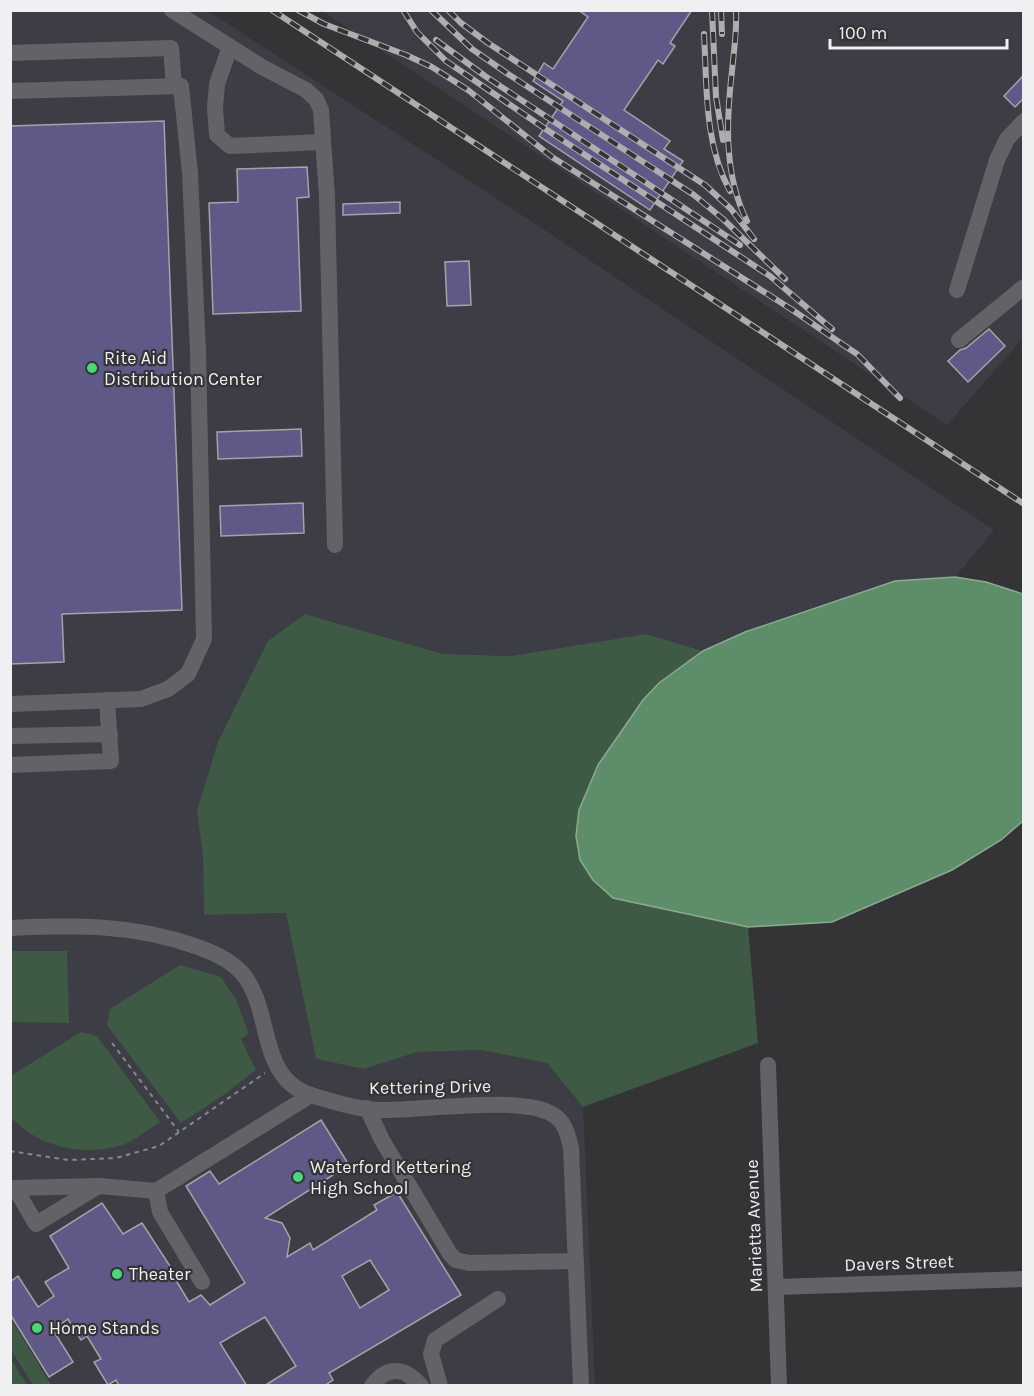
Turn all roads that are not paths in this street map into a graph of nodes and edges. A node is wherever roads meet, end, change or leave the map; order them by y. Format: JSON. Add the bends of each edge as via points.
{"nodes":[{"id":1,"x":172,"y":10,"type":"edge"},
{"id":2,"x":231,"y":47,"type":"junction"},
{"id":3,"x":10,"y":53,"type":"edge"},
{"id":4,"x":174,"y":86,"type":"junction"},
{"id":5,"x":10,"y":90,"type":"edge"},
{"id":6,"x":1023,"y":121,"type":"edge"},
{"id":7,"x":323,"y":142,"type":"junction"},
{"id":8,"x":1023,"y":287,"type":"edge"},
{"id":9,"x":957,"y":290,"type":"dead end"},
{"id":10,"x":959,"y":340,"type":"dead end"},
{"id":11,"x":334,"y":545,"type":"dead end"},
{"id":12,"x":107,"y":700,"type":"junction"},
{"id":13,"x":10,"y":704,"type":"edge"},
{"id":14,"x":111,"y":734,"type":"junction"},
{"id":15,"x":10,"y":736,"type":"edge"},
{"id":16,"x":10,"y":765,"type":"edge"},
{"id":17,"x":10,"y":928,"type":"edge"},
{"id":18,"x":768,"y":1065,"type":"dead end"},
{"id":19,"x":311,"y":1095,"type":"junction"},
{"id":20,"x":367,"y":1108,"type":"junction"},
{"id":21,"x":99,"y":1186,"type":"dead end"},
{"id":22,"x":156,"y":1191,"type":"junction"},
{"id":23,"x":576,"y":1261,"type":"junction"},
{"id":24,"x":1023,"y":1279,"type":"edge"},
{"id":25,"x":202,"y":1282,"type":"dead end"},
{"id":26,"x":776,"y":1287,"type":"junction"},
{"id":27,"x":498,"y":1299,"type":"dead end"},
{"id":28,"x":372,"y":1386,"type":"edge"},
{"id":29,"x":421,"y":1386,"type":"edge"},
{"id":30,"x":440,"y":1386,"type":"edge"},
{"id":31,"x":581,"y":1386,"type":"edge"},
{"id":32,"x":779,"y":1386,"type":"edge"}],
"edges":[{"from":1,"to":2,"type":"street"},
{"from":2,"to":7,"type":"street","via":[[316,99],[321,110]]},
{"from":2,"to":7,"type":"street","via":[[217,84],[217,135],[230,146]]},
{"from":3,"to":4,"type":"street","via":[[171,48]]},
{"from":4,"to":5,"type":"street"},
{"from":4,"to":12,"type":"street","via":[[181,86],[190,173],[204,639],[188,674],[168,689],[141,699]]},
{"from":6,"to":9,"type":"street","via":[[1007,139],[997,160]]},
{"from":7,"to":11,"type":"street"},
{"from":8,"to":10,"type":"street"},
{"from":12,"to":13,"type":"street"},
{"from":12,"to":14,"type":"street"},
{"from":14,"to":15,"type":"street"},
{"from":14,"to":16,"type":"street","via":[[111,761]]},
{"from":17,"to":19,"type":"street","name":"Kettering Drive","via":[[77,925],[130,930],[184,942],[226,960],[241,971],[256,997],[267,1042],[285,1081]]},
{"from":18,"to":26,"type":"street","name":"Marietta Avenue"},
{"from":19,"to":20,"type":"street","name":"Kettering Drive"},
{"from":19,"to":22,"type":"street"},
{"from":20,"to":23,"type":"street","via":[[382,1140],[456,1260]]},
{"from":20,"to":23,"type":"street","name":"Kettering Drive","via":[[513,1105],[553,1114],[566,1127],[572,1148]]},
{"from":21,"to":22,"type":"street"},
{"from":22,"to":25,"type":"street","via":[[160,1212]]},
{"from":23,"to":31,"type":"street","name":"Kettering Drive"},
{"from":24,"to":26,"type":"street","name":"Davers Street"},
{"from":26,"to":32,"type":"street","name":"Marietta Avenue"},
{"from":27,"to":30,"type":"street","via":[[435,1340],[431,1354]]},
{"from":28,"to":29,"type":"street","via":[[380,1376],[393,1370],[412,1375]]}]}
